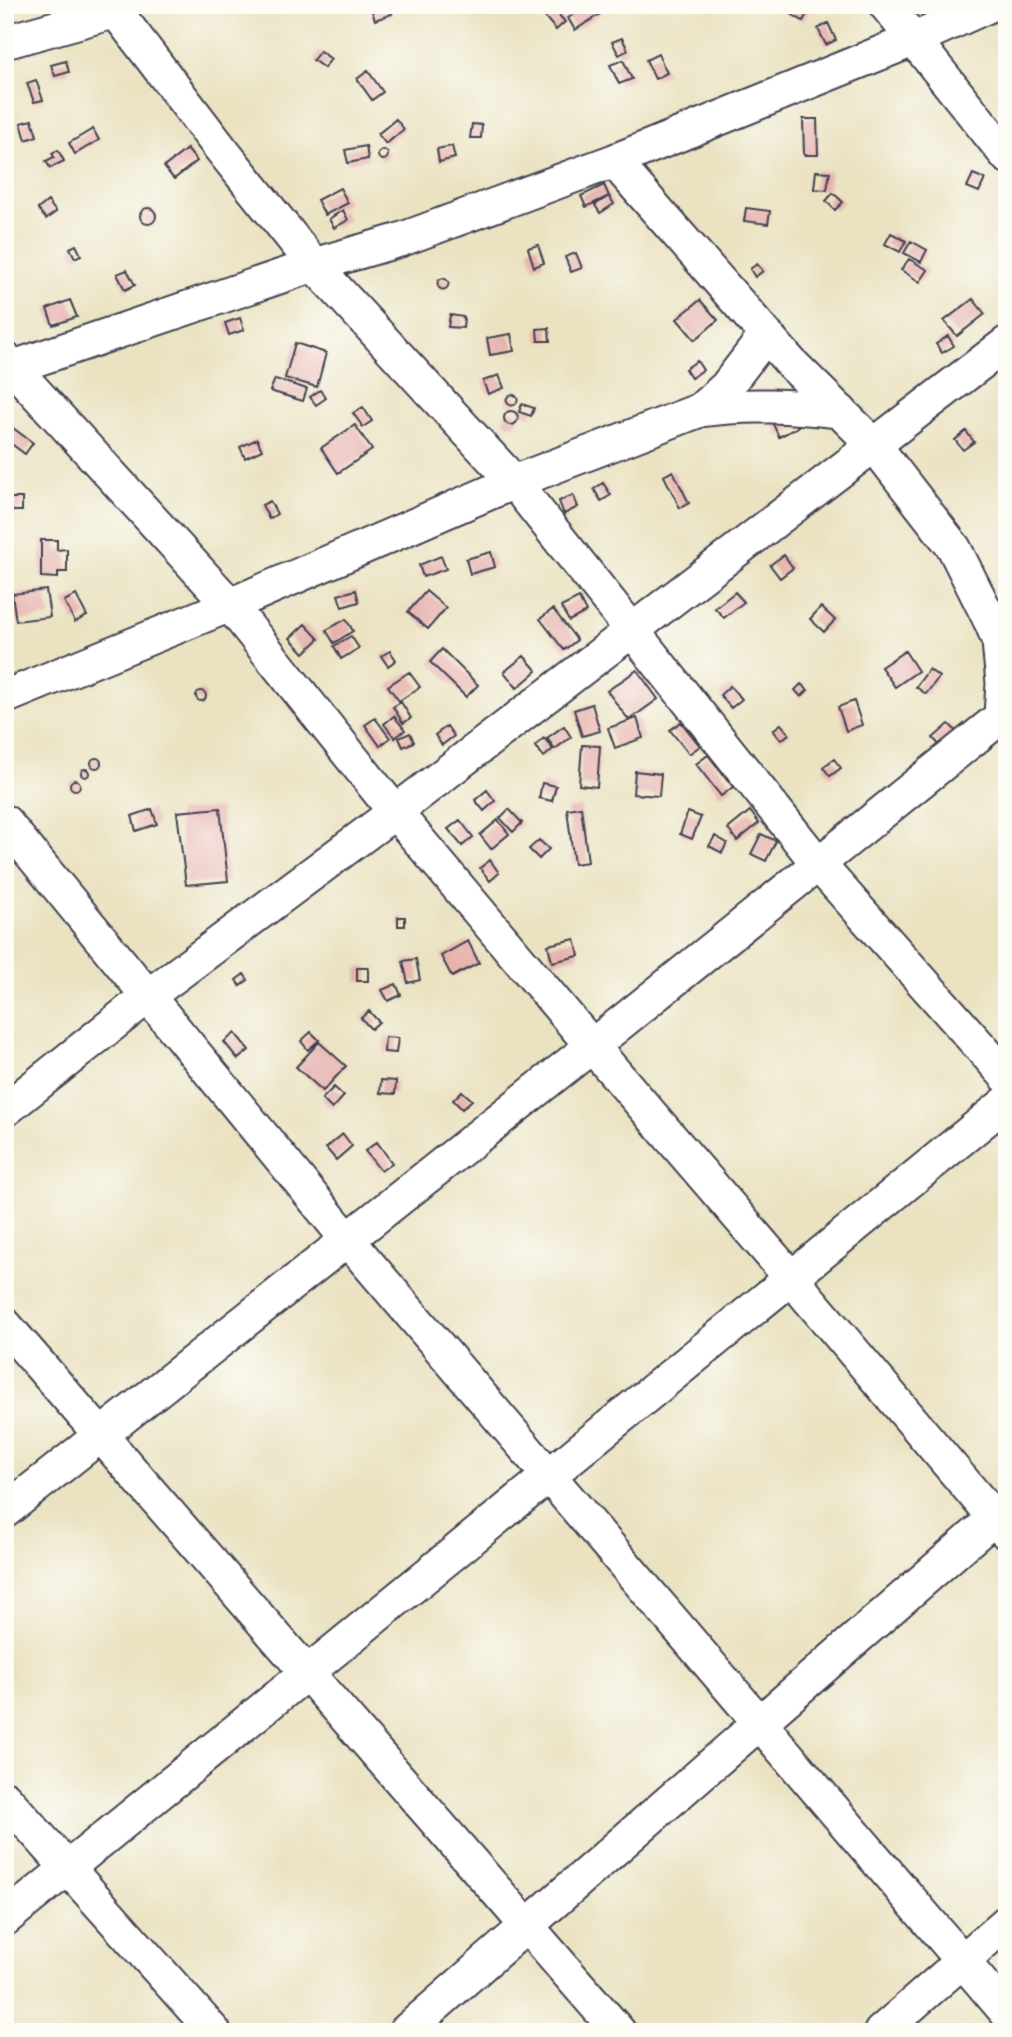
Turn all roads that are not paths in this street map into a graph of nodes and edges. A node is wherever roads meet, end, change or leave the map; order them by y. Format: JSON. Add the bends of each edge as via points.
{"nodes":[{"id":1,"x":886,"y":5,"type":"edge"},
{"id":2,"x":990,"y":5,"type":"edge"},
{"id":3,"x":114,"y":8,"type":"edge"},
{"id":4,"x":915,"y":39,"type":"junction"},
{"id":5,"x":5,"y":42,"type":"edge"},
{"id":6,"x":1007,"y":156,"type":"edge"},
{"id":7,"x":614,"y":161,"type":"junction"},
{"id":8,"x":314,"y":265,"type":"junction"},
{"id":9,"x":766,"y":335,"type":"junction"},
{"id":10,"x":1007,"y":343,"type":"edge"},
{"id":11,"x":7,"y":365,"type":"edge"},
{"id":12,"x":700,"y":410,"type":"junction"},
{"id":13,"x":840,"y":411,"type":"junction"},
{"id":14,"x":875,"y":446,"type":"junction"},
{"id":15,"x":514,"y":482,"type":"junction"},
{"id":16,"x":230,"y":605,"type":"junction"},
{"id":17,"x":632,"y":629,"type":"junction"},
{"id":18,"x":5,"y":697,"type":"edge"},
{"id":19,"x":1004,"y":714,"type":"edge"},
{"id":20,"x":395,"y":812,"type":"junction"},
{"id":21,"x":5,"y":822,"type":"edge"},
{"id":22,"x":819,"y":865,"type":"junction"},
{"id":23,"x":148,"y":996,"type":"junction"},
{"id":24,"x":592,"y":1046,"type":"junction"},
{"id":25,"x":1007,"y":1077,"type":"edge"},
{"id":26,"x":1007,"y":1102,"type":"edge"},
{"id":27,"x":5,"y":1110,"type":"edge"},
{"id":28,"x":347,"y":1239,"type":"junction"},
{"id":29,"x":792,"y":1279,"type":"junction"},
{"id":30,"x":5,"y":1325,"type":"edge"},
{"id":31,"x":102,"y":1435,"type":"junction"},
{"id":32,"x":550,"y":1476,"type":"junction"},
{"id":33,"x":5,"y":1511,"type":"edge"},
{"id":34,"x":1003,"y":1519,"type":"edge"},
{"id":35,"x":307,"y":1674,"type":"junction"},
{"id":36,"x":760,"y":1724,"type":"junction"},
{"id":37,"x":5,"y":1798,"type":"edge"},
{"id":38,"x":68,"y":1868,"type":"junction"},
{"id":39,"x":5,"y":1919,"type":"edge"},
{"id":40,"x":1007,"y":1922,"type":"edge"},
{"id":41,"x":527,"y":1926,"type":"junction"},
{"id":42,"x":962,"y":1961,"type":"junction"},
{"id":43,"x":1007,"y":2013,"type":"edge"},
{"id":44,"x":214,"y":2032,"type":"edge"},
{"id":45,"x":405,"y":2032,"type":"edge"},
{"id":46,"x":619,"y":2032,"type":"edge"},
{"id":47,"x":881,"y":2032,"type":"edge"}],
"edges":[{"from":1,"to":4,"type":"street"},
{"from":2,"to":4,"type":"street"},
{"from":3,"to":5,"type":"street"},
{"from":3,"to":8,"type":"street"},
{"from":4,"to":6,"type":"street"},
{"from":4,"to":7,"type":"street"},
{"from":7,"to":8,"type":"street","via":[[400,240]]},
{"from":7,"to":9,"type":"street"},
{"from":8,"to":11,"type":"street"},
{"from":8,"to":15,"type":"street"},
{"from":9,"to":12,"type":"street","via":[[726,387]]},
{"from":9,"to":13,"type":"street"},
{"from":10,"to":14,"type":"street"},
{"from":11,"to":16,"type":"street"},
{"from":12,"to":13,"type":"street","via":[[769,404]]},
{"from":12,"to":15,"type":"street"},
{"from":13,"to":14,"type":"street"},
{"from":14,"to":17,"type":"street"},
{"from":14,"to":19,"type":"street","via":[[954,548],[992,624],[1003,668]]},
{"from":15,"to":16,"type":"street"},
{"from":15,"to":17,"type":"street"},
{"from":16,"to":18,"type":"street"},
{"from":16,"to":20,"type":"street"},
{"from":17,"to":20,"type":"street"},
{"from":17,"to":22,"type":"street"},
{"from":19,"to":22,"type":"street"},
{"from":20,"to":23,"type":"street"},
{"from":20,"to":24,"type":"street"},
{"from":21,"to":23,"type":"street"},
{"from":22,"to":24,"type":"street"},
{"from":22,"to":25,"type":"street"},
{"from":23,"to":27,"type":"street"},
{"from":23,"to":28,"type":"street"},
{"from":24,"to":28,"type":"street"},
{"from":24,"to":29,"type":"street"},
{"from":26,"to":29,"type":"street"},
{"from":28,"to":31,"type":"street"},
{"from":28,"to":32,"type":"street"},
{"from":29,"to":32,"type":"street"},
{"from":29,"to":34,"type":"street"},
{"from":30,"to":31,"type":"street"},
{"from":31,"to":33,"type":"street"},
{"from":31,"to":35,"type":"street"},
{"from":32,"to":35,"type":"street"},
{"from":32,"to":36,"type":"street"},
{"from":34,"to":36,"type":"street"},
{"from":35,"to":38,"type":"street"},
{"from":35,"to":41,"type":"street"},
{"from":36,"to":41,"type":"street"},
{"from":36,"to":42,"type":"street"},
{"from":37,"to":38,"type":"street"},
{"from":38,"to":39,"type":"street"},
{"from":38,"to":44,"type":"street"},
{"from":40,"to":42,"type":"street"},
{"from":41,"to":45,"type":"street"},
{"from":41,"to":46,"type":"street"},
{"from":42,"to":43,"type":"street"},
{"from":42,"to":47,"type":"street"}]}
